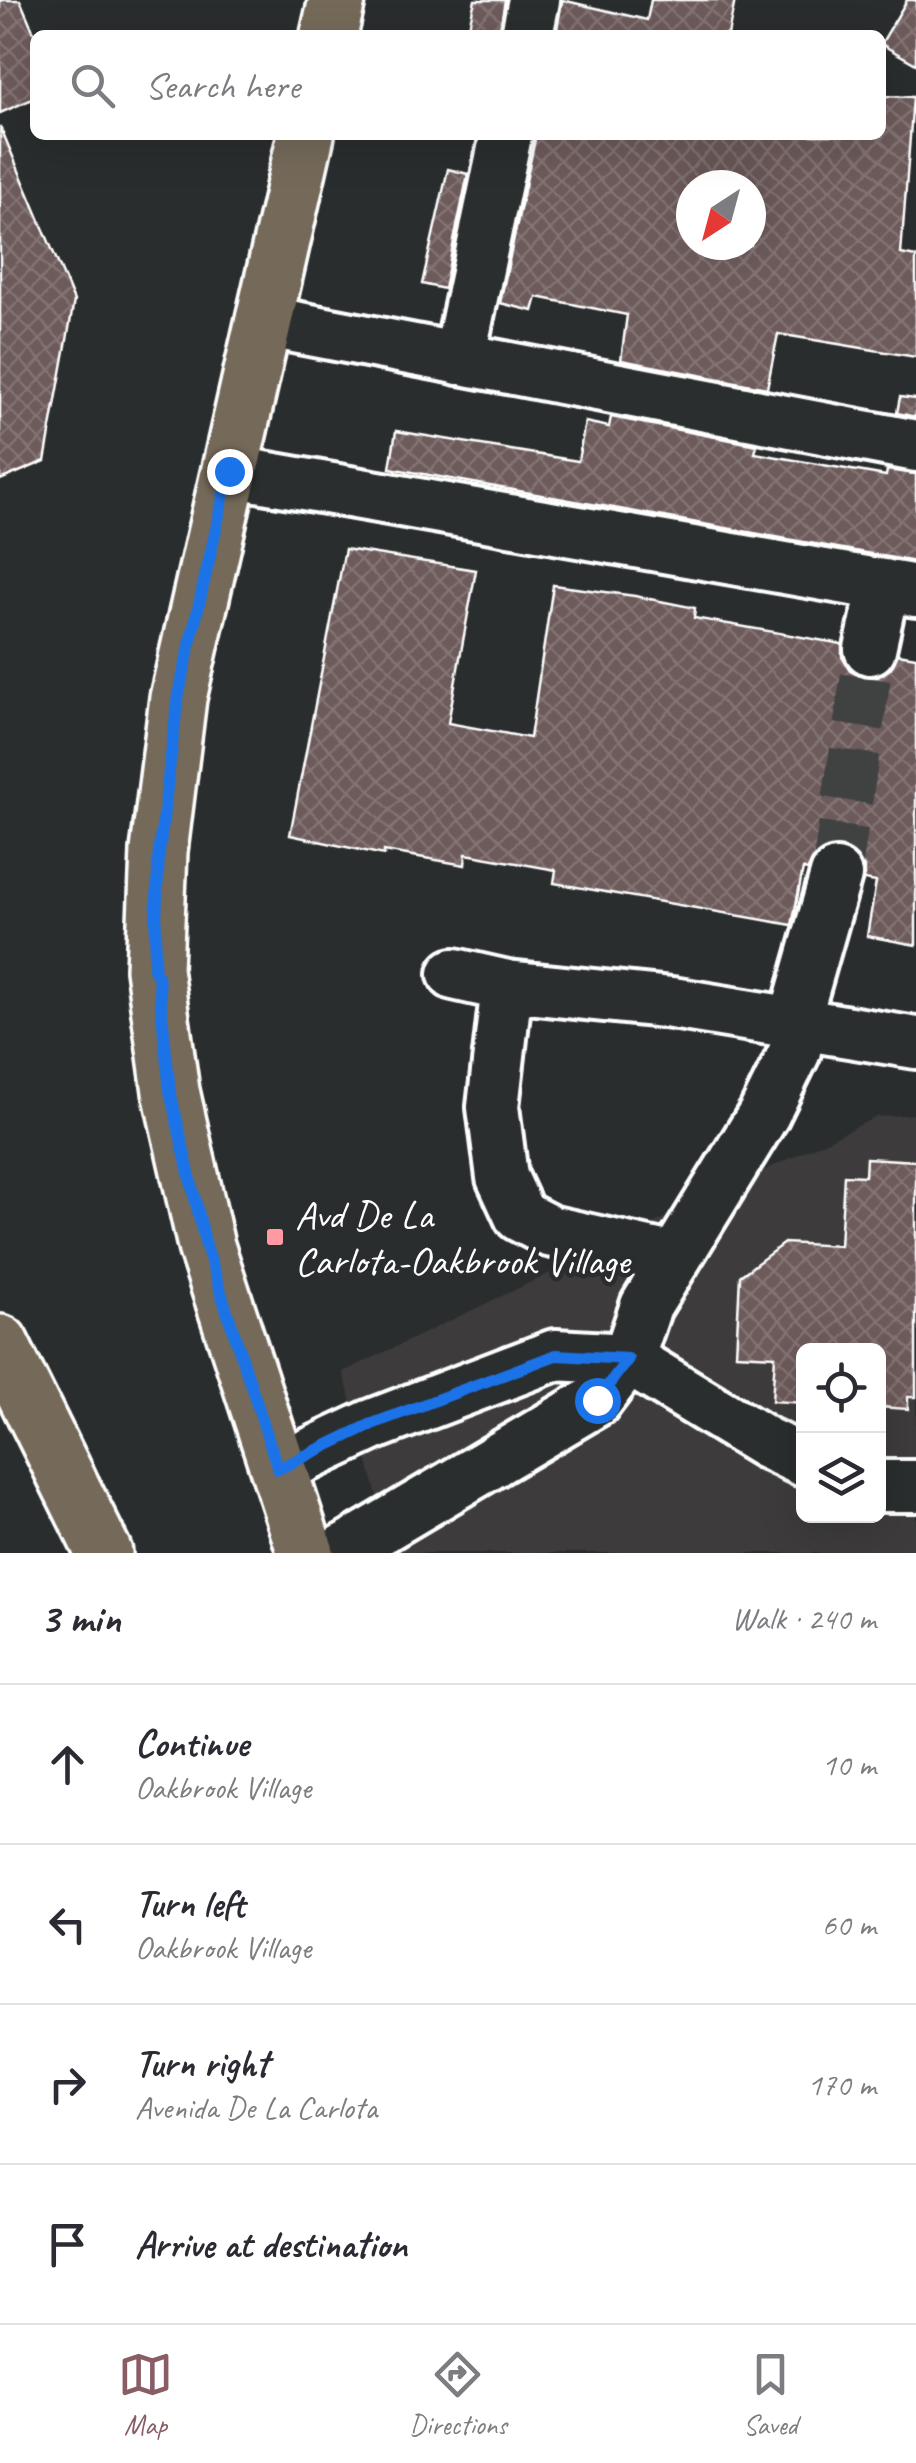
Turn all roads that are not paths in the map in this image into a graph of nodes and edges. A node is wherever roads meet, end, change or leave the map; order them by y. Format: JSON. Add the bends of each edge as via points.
{"nodes":[{"id":1,"x":336,"y":0,"type":"edge"},
{"id":2,"x":534,"y":0,"type":"edge"},
{"id":3,"x":329,"y":30,"type":"edge"},
{"id":4,"x":528,"y":30,"type":"edge"},
{"id":5,"x":305,"y":140,"type":"edge"},
{"id":6,"x":505,"y":140,"type":"edge"},
{"id":7,"x":263,"y":321,"type":"junction"},
{"id":8,"x":460,"y":358,"type":"junction"},
{"id":9,"x":916,"y":446,"type":"edge"},
{"id":10,"x":229,"y":471,"type":"junction"},
{"id":11,"x":900,"y":588,"type":"edge"},
{"id":12,"x":870,"y":649,"type":"tunnel mouth"},
{"id":13,"x":836,"y":875,"type":"tunnel mouth"},
{"id":14,"x":454,"y":974,"type":"dead end"},
{"id":15,"x":507,"y":986,"type":"junction"},
{"id":16,"x":798,"y":1022,"type":"junction"},
{"id":17,"x":916,"y":1043,"type":"edge"},
{"id":18,"x":675,"y":1259,"type":"junction"},
{"id":19,"x":0,"y":1343,"type":"edge"},
{"id":20,"x":628,"y":1359,"type":"junction"},
{"id":21,"x":796,"y":1458,"type":"edge"},
{"id":22,"x":278,"y":1469,"type":"junction"},
{"id":23,"x":886,"y":1486,"type":"edge"},
{"id":24,"x":916,"y":1486,"type":"edge"},
{"id":25,"x":104,"y":1553,"type":"edge"},
{"id":26,"x":306,"y":1553,"type":"edge"},
{"id":27,"x":339,"y":1553,"type":"edge"}],
"edges":[{"from":1,"to":3,"type":"main road"},
{"from":2,"to":4,"type":"lane"},
{"from":5,"to":7,"type":"main road"},
{"from":6,"to":8,"type":"lane"},
{"from":7,"to":8,"type":"lane"},
{"from":7,"to":10,"type":"main road"},
{"from":8,"to":9,"type":"lane"},
{"from":10,"to":11,"type":"lane"},
{"from":10,"to":22,"type":"main road","via":[[178,698],[159,852],[154,969],[170,1091],[206,1246]]},
{"from":11,"to":12,"type":"lane"},
{"from":13,"to":16,"type":"lane"},
{"from":14,"to":15,"type":"lane"},
{"from":15,"to":16,"type":"lane"},
{"from":15,"to":18,"type":"lane","via":[[492,1107],[502,1177],[520,1216],[550,1231]]},
{"from":16,"to":17,"type":"lane"},
{"from":16,"to":18,"type":"lane","via":[[796,1051],[764,1114]]},
{"from":18,"to":20,"type":"lane","via":[[646,1306]]},
{"from":19,"to":25,"type":"main road"},
{"from":20,"to":21,"type":"lane"},
{"from":20,"to":22,"type":"lane","via":[[556,1355],[372,1424]]},
{"from":20,"to":27,"type":"lane","via":[[597,1400]]},
{"from":22,"to":26,"type":"main road"},
{"from":23,"to":24,"type":"lane"}]}
